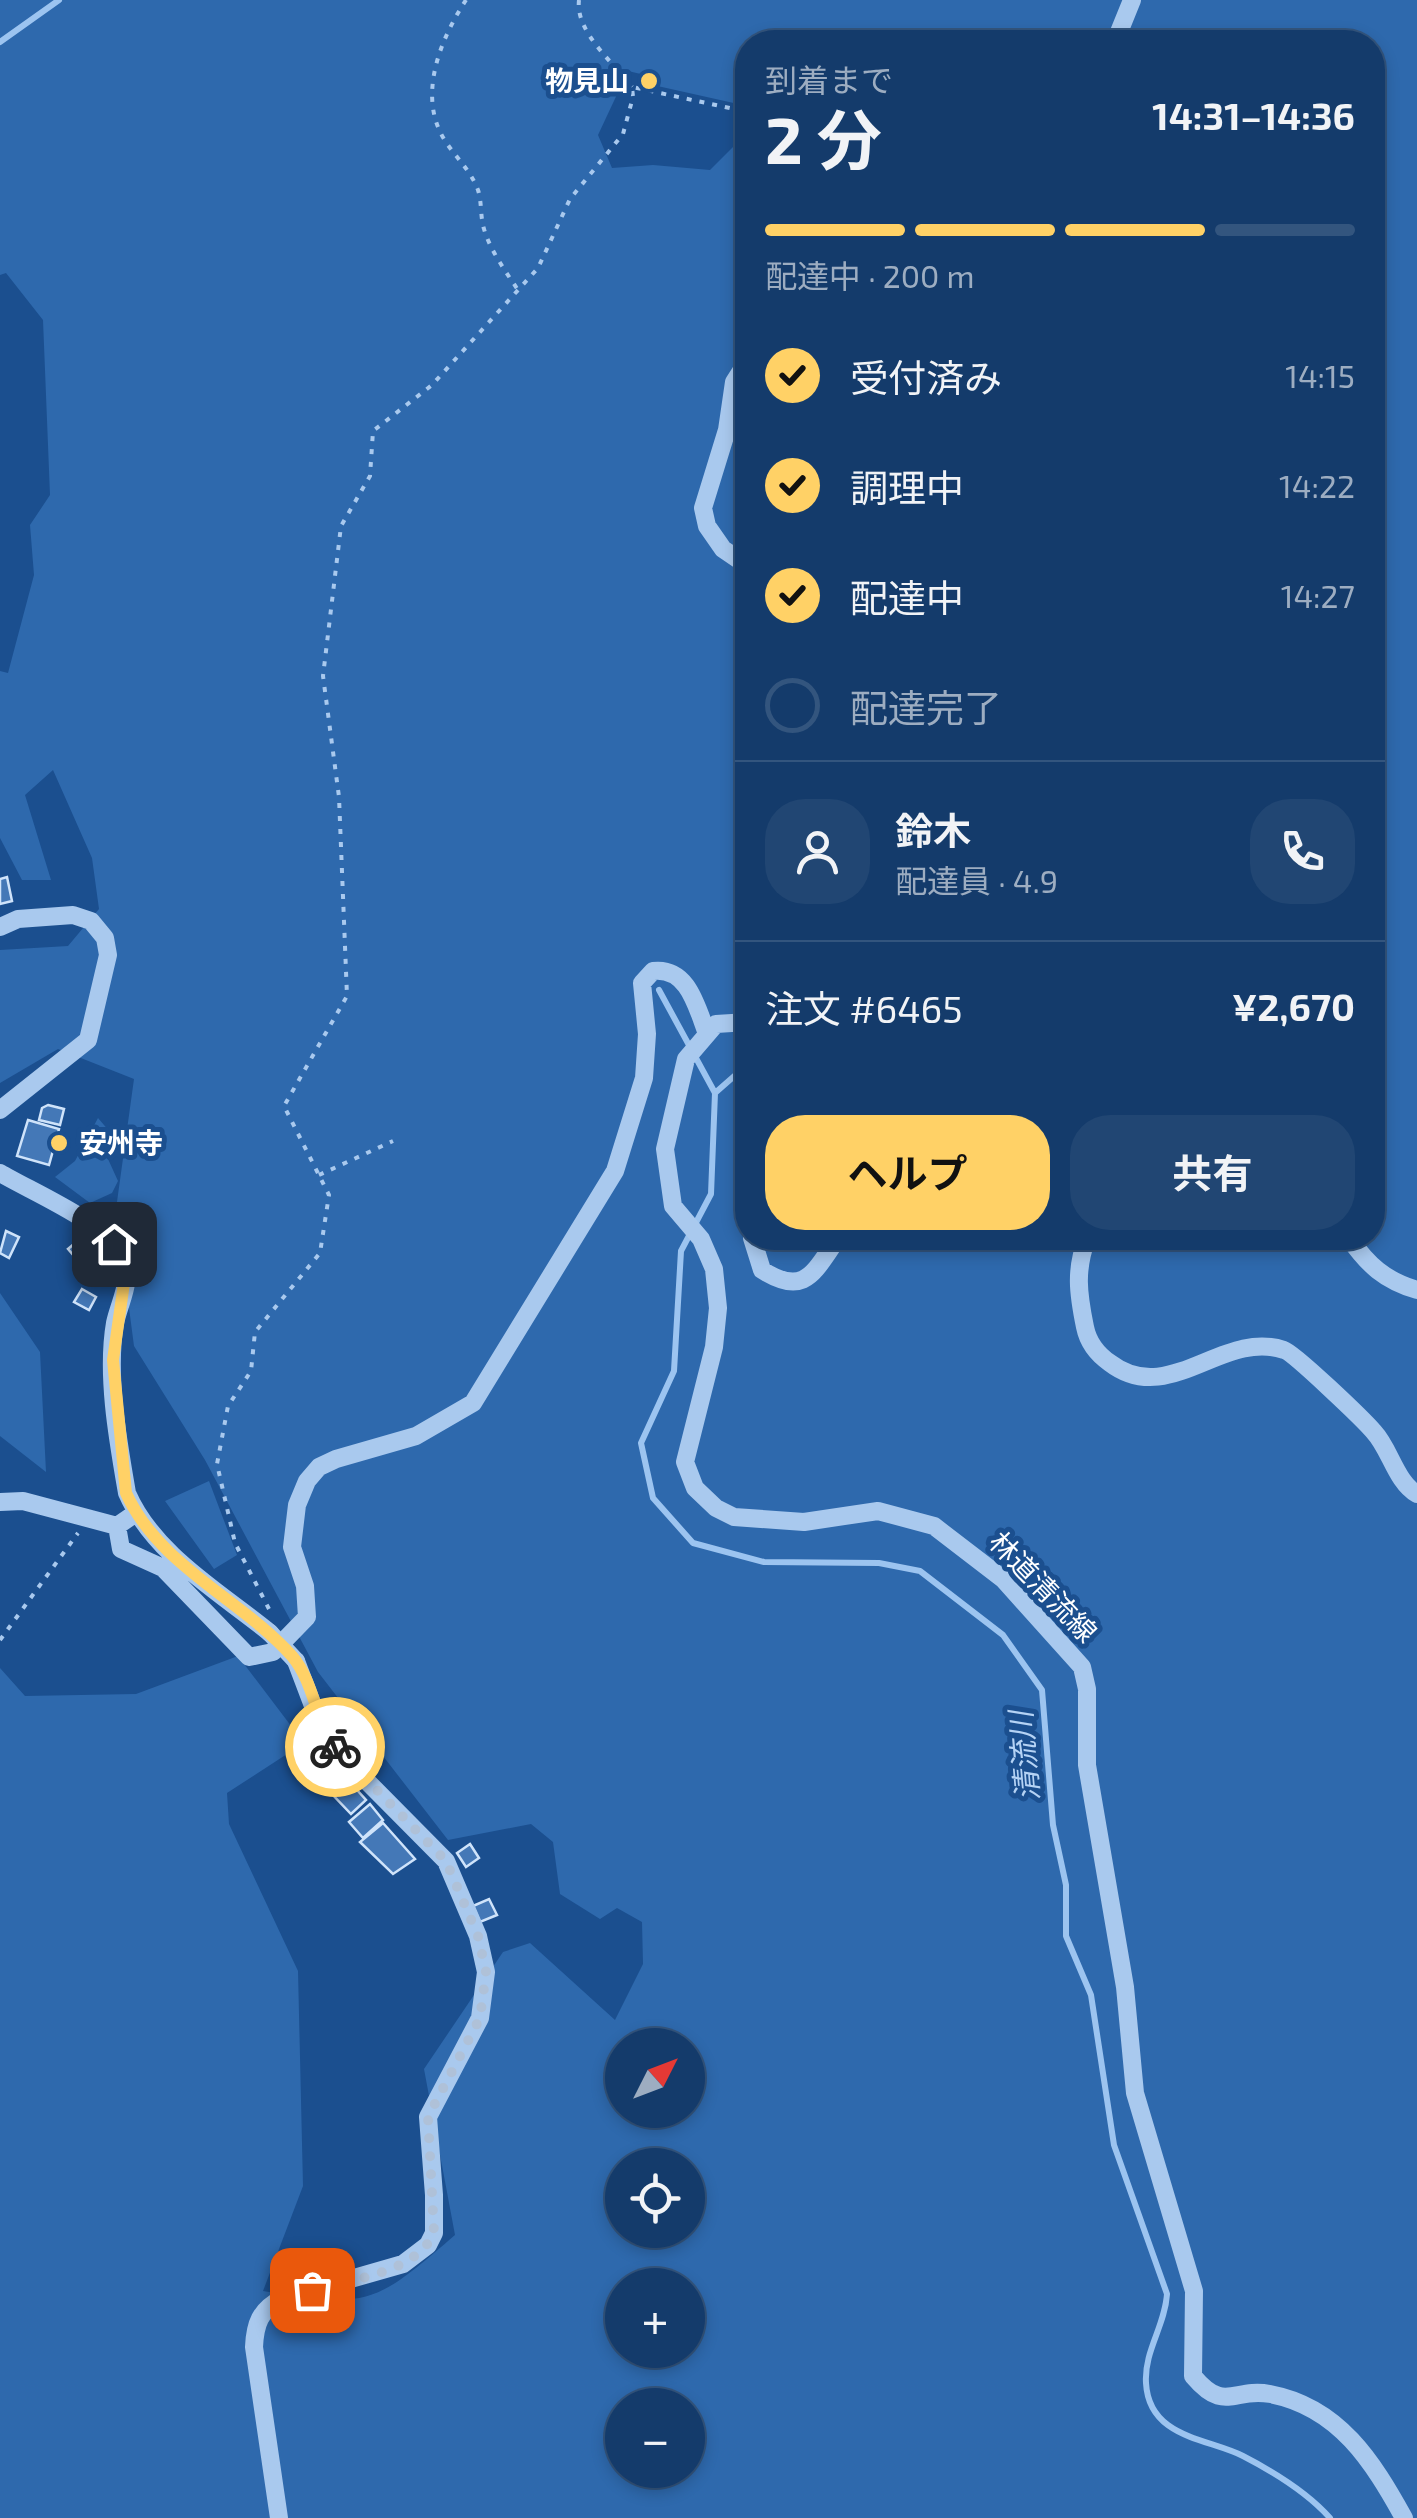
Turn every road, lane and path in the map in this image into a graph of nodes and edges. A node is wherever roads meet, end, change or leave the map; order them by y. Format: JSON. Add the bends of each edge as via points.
{"nodes":[{"id":1,"x":466,"y":0,"type":"edge"},
{"id":2,"x":578,"y":0,"type":"edge"},
{"id":3,"x":1132,"y":0,"type":"edge"},
{"id":4,"x":1120,"y":30,"type":"edge"},
{"id":5,"x":632,"y":87,"type":"junction"},
{"id":6,"x":735,"y":109,"type":"edge"},
{"id":7,"x":518,"y":290,"type":"junction"},
{"id":8,"x":735,"y":380,"type":"edge"},
{"id":9,"x":735,"y":557,"type":"edge"},
{"id":10,"x":0,"y":927,"type":"edge"},
{"id":11,"x":735,"y":1023,"type":"edge"},
{"id":12,"x":706,"y":1031,"type":"junction"},
{"id":13,"x":0,"y":1110,"type":"edge"},
{"id":14,"x":392,"y":1141,"type":"dead end"},
{"id":15,"x":0,"y":1174,"type":"edge"},
{"id":16,"x":319,"y":1176,"type":"junction"},
{"id":17,"x":756,"y":1250,"type":"edge"},
{"id":18,"x":830,"y":1250,"type":"edge"},
{"id":19,"x":1084,"y":1250,"type":"edge"},
{"id":20,"x":1358,"y":1250,"type":"edge"},
{"id":21,"x":1417,"y":1290,"type":"edge"},
{"id":22,"x":0,"y":1490,"type":"edge"},
{"id":23,"x":1417,"y":1494,"type":"edge"},
{"id":24,"x":24,"y":1501,"type":"junction"},
{"id":25,"x":0,"y":1502,"type":"edge"},
{"id":26,"x":136,"y":1513,"type":"junction"},
{"id":27,"x":95,"y":1524,"type":"junction"},
{"id":28,"x":117,"y":1526,"type":"junction"},
{"id":29,"x":266,"y":1630,"type":"junction"},
{"id":30,"x":0,"y":1640,"type":"edge"},
{"id":31,"x":280,"y":2518,"type":"edge"},
{"id":32,"x":1404,"y":2518,"type":"edge"}],
"edges":[{"from":1,"to":7,"type":"path","via":[[436,57],[434,112],[479,192],[484,230]]},
{"from":2,"to":5,"type":"path","via":[[591,38]]},
{"from":3,"to":4,"type":"street"},
{"from":5,"to":6,"type":"path"},
{"from":5,"to":7,"type":"path","via":[[623,134],[570,199],[538,268]]},
{"from":7,"to":16,"type":"path","via":[[432,384],[373,431],[370,476],[342,526],[323,676],[339,797],[346,996],[284,1106]]},
{"from":8,"to":9,"type":"street","via":[[703,508],[707,526]]},
{"from":10,"to":13,"type":"street","via":[[73,914],[91,921],[108,955],[88,1040]]},
{"from":11,"to":12,"type":"street"},
{"from":12,"to":28,"type":"street","via":[[681,978],[652,971],[642,983],[644,1078],[615,1172],[473,1402],[416,1436],[319,1466],[307,1481],[292,1547],[307,1617],[273,1652],[249,1656],[238,1648],[163,1568],[121,1549]]},
{"from":12,"to":32,"type":"street","name":"林道清流線","via":[[686,1059],[666,1149],[673,1206],[714,1269],[718,1308],[684,1462],[696,1488],[734,1517],[804,1522],[878,1511],[934,1526],[1003,1579],[1082,1667],[1096,1837],[1125,1988],[1136,2093],[1194,2291],[1193,2376],[1224,2399],[1267,2393],[1336,2424],[1364,2450]]},
{"from":14,"to":16,"type":"path"},
{"from":15,"to":26,"type":"street","via":[[103,1233],[123,1256],[126,1288],[113,1360],[124,1479]]},
{"from":16,"to":29,"type":"path","via":[[328,1195],[320,1253],[255,1332],[251,1372],[228,1406],[217,1464],[235,1543],[268,1604]]},
{"from":17,"to":18,"type":"street","via":[[762,1270],[782,1282],[800,1282],[816,1272]]},
{"from":19,"to":23,"type":"street","via":[[1076,1280],[1088,1340],[1124,1374],[1148,1381],[1238,1353],[1282,1349],[1373,1430]]},
{"from":20,"to":21,"type":"street","via":[[1388,1280]]},
{"from":22,"to":24,"type":"street"},
{"from":24,"to":25,"type":"street"},
{"from":24,"to":27,"type":"street"},
{"from":26,"to":28,"type":"street"},
{"from":26,"to":29,"type":"street","via":[[214,1593]]},
{"from":27,"to":28,"type":"street"},
{"from":27,"to":30,"type":"path","via":[[60,1552]]},
{"from":29,"to":31,"type":"street","bridge":true,"via":[[296,1662],[321,1727],[340,1753],[446,1861],[486,1972],[480,2018],[428,2117],[434,2194],[428,2245],[403,2264],[268,2306],[256,2325]]}]}
